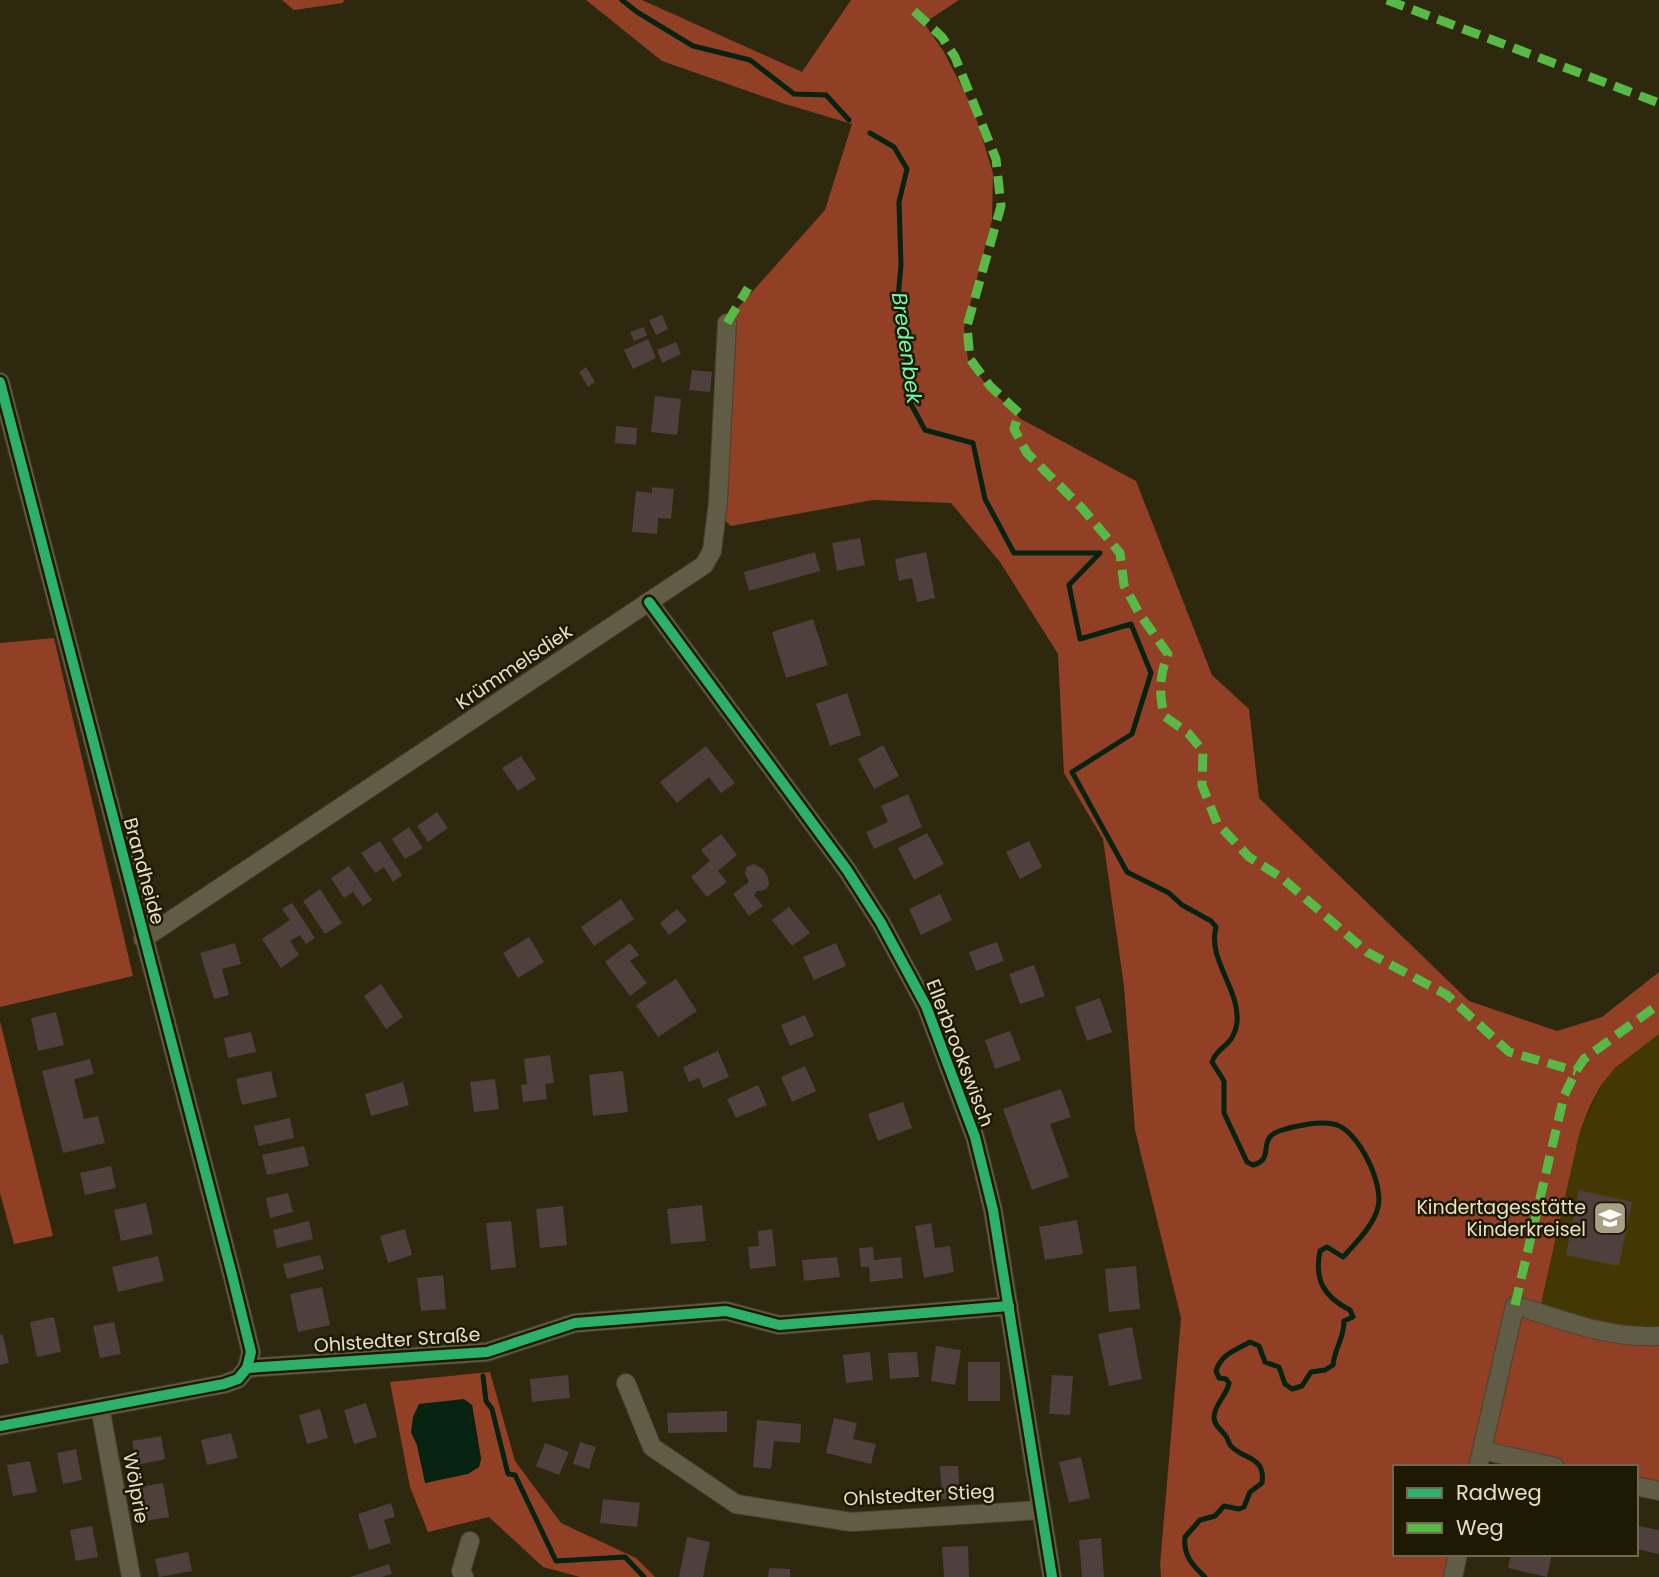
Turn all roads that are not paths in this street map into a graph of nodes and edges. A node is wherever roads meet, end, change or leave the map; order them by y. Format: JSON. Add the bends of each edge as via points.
{"nodes":[{"id":1,"x":727,"y":323,"type":"dead end"},
{"id":2,"x":0,"y":382,"type":"edge"},
{"id":3,"x":649,"y":602,"type":"junction"},
{"id":4,"x":143,"y":939,"type":"junction"},
{"id":5,"x":1009,"y":1307,"type":"junction"},
{"id":6,"x":1659,"y":1336,"type":"edge"},
{"id":7,"x":247,"y":1368,"type":"junction"},
{"id":8,"x":626,"y":1383,"type":"dead end"},
{"id":9,"x":100,"y":1407,"type":"junction"},
{"id":10,"x":0,"y":1426,"type":"edge"},
{"id":11,"x":1480,"y":1458,"type":"edge"},
{"id":12,"x":1538,"y":1465,"type":"edge"},
{"id":13,"x":1638,"y":1486,"type":"edge"},
{"id":14,"x":1659,"y":1491,"type":"edge"},
{"id":15,"x":1040,"y":1510,"type":"junction"},
{"id":16,"x":470,"y":1541,"type":"dead end"},
{"id":17,"x":1458,"y":1556,"type":"edge"},
{"id":18,"x":131,"y":1577,"type":"edge"},
{"id":19,"x":464,"y":1577,"type":"edge"},
{"id":20,"x":1052,"y":1577,"type":"edge"},
{"id":21,"x":1453,"y":1577,"type":"edge"}],
"edges":[{"from":1,"to":3,"type":"street","name":"Krümmelsdiek","via":[[712,551],[704,565]]},
{"from":2,"to":4,"type":"street","name":"Brandheide"},
{"from":3,"to":4,"type":"street","name":"Krümmelsdiek"},
{"from":3,"to":5,"type":"street","name":"Ellerbrookswisch","via":[[847,870],[926,1006],[975,1138]]},
{"from":4,"to":7,"type":"street","name":"Brandheide","via":[[251,1352]]},
{"from":5,"to":7,"type":"street","name":"Ohlstedter Straße","via":[[779,1325],[726,1311],[575,1323],[487,1352]]},
{"from":5,"to":15,"type":"street","name":"Ellerbrookswisch"},
{"from":6,"to":11,"type":"street","via":[[1588,1329],[1515,1305]]},
{"from":7,"to":9,"type":"street","name":"Ohlstedter Straße","via":[[238,1379],[224,1384]]},
{"from":8,"to":15,"type":"street","name":"Ohlstedter Stieg","via":[[652,1447],[736,1504],[851,1522]]},
{"from":9,"to":10,"type":"street","name":"Ohlstedter Straße"},
{"from":9,"to":18,"type":"street","name":"Wölprie"},
{"from":11,"to":12,"type":"street"},
{"from":13,"to":14,"type":"street"},
{"from":15,"to":20,"type":"street"},
{"from":16,"to":19,"type":"street","via":[[461,1571]]},
{"from":17,"to":21,"type":"street"}]}
